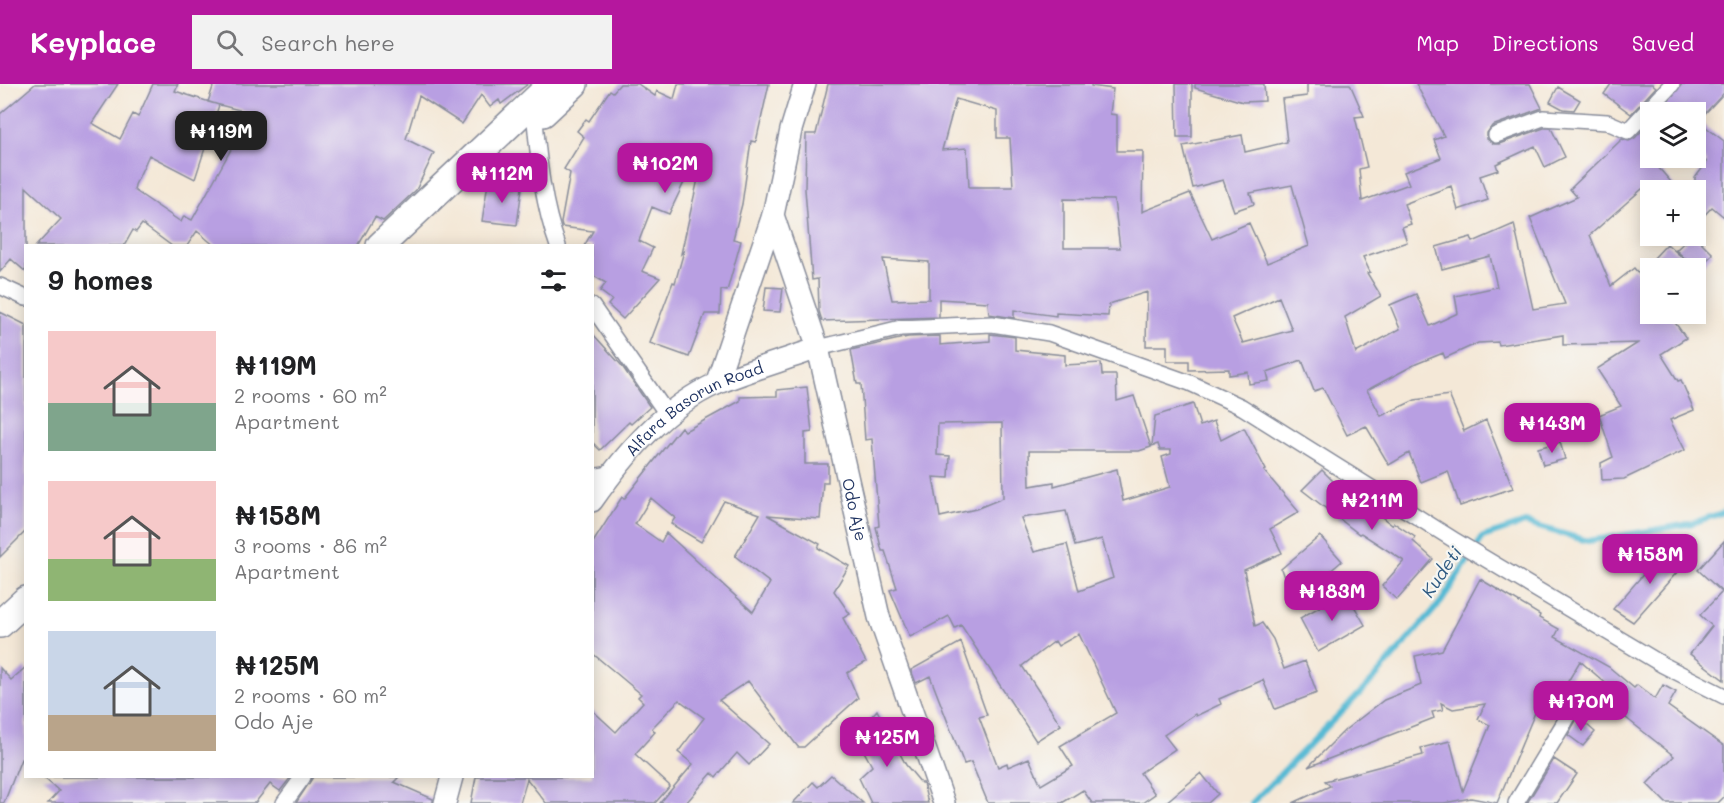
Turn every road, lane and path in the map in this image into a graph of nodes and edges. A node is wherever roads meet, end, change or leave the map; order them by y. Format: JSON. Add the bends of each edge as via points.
{"nodes":[{"id":1,"x":557,"y":84,"type":"edge"},
{"id":2,"x":805,"y":84,"type":"edge"},
{"id":3,"x":1672,"y":84,"type":"edge"},
{"id":4,"x":535,"y":121,"type":"junction"},
{"id":5,"x":1496,"y":135,"type":"dead end"},
{"id":6,"x":773,"y":214,"type":"junction"},
{"id":7,"x":382,"y":244,"type":"edge"},
{"id":8,"x":405,"y":244,"type":"edge"},
{"id":9,"x":557,"y":244,"type":"edge"},
{"id":10,"x":0,"y":286,"type":"edge"},
{"id":11,"x":24,"y":297,"type":"edge"},
{"id":12,"x":594,"y":309,"type":"edge"},
{"id":13,"x":818,"y":348,"type":"junction"},
{"id":14,"x":716,"y":384,"type":"junction"},
{"id":15,"x":667,"y":414,"type":"junction"},
{"id":16,"x":602,"y":476,"type":"edge"},
{"id":17,"x":594,"y":496,"type":"edge"},
{"id":18,"x":24,"y":582,"type":"edge"},
{"id":19,"x":24,"y":602,"type":"edge"},
{"id":20,"x":0,"y":604,"type":"edge"},
{"id":21,"x":0,"y":624,"type":"edge"},
{"id":22,"x":1724,"y":696,"type":"edge"},
{"id":23,"x":1569,"y":715,"type":"dead end"},
{"id":24,"x":302,"y":778,"type":"edge"},
{"id":25,"x":452,"y":778,"type":"edge"},
{"id":26,"x":284,"y":803,"type":"edge"},
{"id":27,"x":445,"y":803,"type":"edge"},
{"id":28,"x":944,"y":803,"type":"edge"},
{"id":29,"x":1516,"y":803,"type":"edge"}],
"edges":[{"from":1,"to":4,"type":"highway"},
{"from":1,"to":7,"type":"highway"},
{"from":2,"to":6,"type":"street","via":[[790,130]]},
{"from":3,"to":5,"type":"street","via":[[1628,130],[1607,122],[1543,118]]},
{"from":4,"to":8,"type":"highway"},
{"from":4,"to":9,"type":"street","via":[[540,176]]},
{"from":6,"to":13,"type":"street","name":"Odo Aje"},
{"from":6,"to":14,"type":"street"},
{"from":10,"to":11,"type":"street"},
{"from":12,"to":15,"type":"street"},
{"from":13,"to":14,"type":"street","name":"Alfara Basorun Road"},
{"from":13,"to":22,"type":"street","via":[[901,328],[992,324],[1049,333],[1168,375],[1242,407],[1454,540],[1663,665]]},
{"from":13,"to":28,"type":"street","name":"Odo Aje","via":[[879,617]]},
{"from":14,"to":15,"type":"street","name":"Alfara Basorun Road"},
{"from":15,"to":16,"type":"street","name":"Alfara Basorun Road"},
{"from":16,"to":17,"type":"street","name":"Alfara Basorun Road"},
{"from":18,"to":20,"type":"highway"},
{"from":19,"to":21,"type":"highway"},
{"from":23,"to":29,"type":"street"},
{"from":24,"to":26,"type":"street"},
{"from":25,"to":27,"type":"street"}]}
